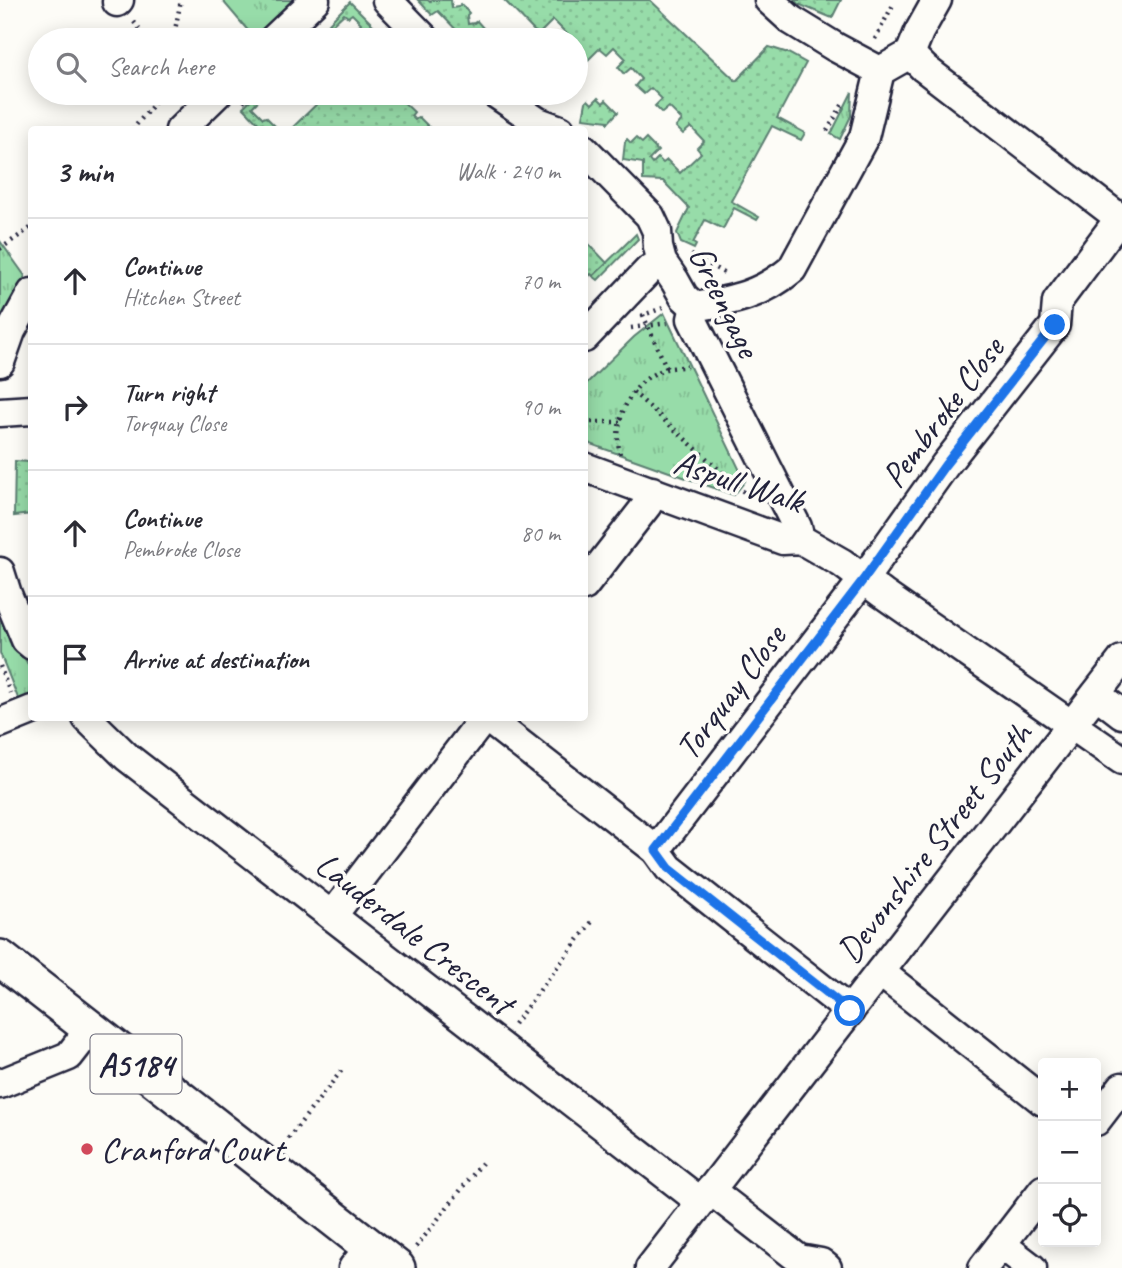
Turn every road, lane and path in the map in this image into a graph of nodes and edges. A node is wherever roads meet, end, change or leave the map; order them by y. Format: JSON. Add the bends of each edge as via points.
{"nodes":[{"id":1,"x":181,"y":0,"type":"edge"},
{"id":2,"x":315,"y":0,"type":"edge"},
{"id":3,"x":387,"y":0,"type":"edge"},
{"id":4,"x":769,"y":0,"type":"edge"},
{"id":5,"x":937,"y":0,"type":"edge"},
{"id":6,"x":894,"y":4,"type":"dead end"},
{"id":7,"x":175,"y":28,"type":"edge"},
{"id":8,"x":286,"y":28,"type":"edge"},
{"id":9,"x":414,"y":28,"type":"edge"},
{"id":10,"x":910,"y":54,"type":"junction"},
{"id":11,"x":876,"y":58,"type":"junction"},
{"id":12,"x":153,"y":105,"type":"edge"},
{"id":13,"x":210,"y":105,"type":"edge"},
{"id":14,"x":513,"y":105,"type":"edge"},
{"id":15,"x":197,"y":124,"type":"edge"},
{"id":16,"x":135,"y":126,"type":"edge"},
{"id":17,"x":549,"y":126,"type":"edge"},
{"id":18,"x":588,"y":153,"type":"edge"},
{"id":19,"x":1121,"y":219,"type":"edge"},
{"id":20,"x":28,"y":230,"type":"edge"},
{"id":21,"x":0,"y":249,"type":"edge"},
{"id":22,"x":689,"y":255,"type":"dead end"},
{"id":23,"x":662,"y":262,"type":"junction"},
{"id":24,"x":737,"y":279,"type":"dead end"},
{"id":25,"x":28,"y":300,"type":"edge"},
{"id":26,"x":695,"y":307,"type":"junction"},
{"id":27,"x":665,"y":308,"type":"dead end"},
{"id":28,"x":672,"y":323,"type":"dead end"},
{"id":29,"x":648,"y":325,"type":"junction"},
{"id":30,"x":627,"y":329,"type":"dead end"},
{"id":31,"x":588,"y":334,"type":"edge"},
{"id":32,"x":0,"y":362,"type":"edge"},
{"id":33,"x":694,"y":365,"type":"dead end"},
{"id":34,"x":667,"y":369,"type":"junction"},
{"id":35,"x":633,"y":392,"type":"junction"},
{"id":36,"x":28,"y":410,"type":"edge"},
{"id":37,"x":0,"y":412,"type":"edge"},
{"id":38,"x":588,"y":422,"type":"edge"},
{"id":39,"x":620,"y":422,"type":"junction"},
{"id":40,"x":621,"y":458,"type":"dead end"},
{"id":41,"x":588,"y":468,"type":"edge"},
{"id":42,"x":652,"y":491,"type":"junction"},
{"id":43,"x":746,"y":494,"type":"dead end"},
{"id":44,"x":800,"y":539,"type":"junction"},
{"id":45,"x":863,"y":580,"type":"junction"},
{"id":46,"x":588,"y":581,"type":"edge"},
{"id":47,"x":2,"y":587,"type":"edge"},
{"id":48,"x":28,"y":642,"type":"edge"},
{"id":49,"x":1122,"y":660,"type":"edge"},
{"id":50,"x":0,"y":666,"type":"edge"},
{"id":51,"x":1096,"y":694,"type":"junction"},
{"id":52,"x":15,"y":713,"type":"edge"},
{"id":53,"x":1122,"y":714,"type":"edge"},
{"id":54,"x":484,"y":721,"type":"edge"},
{"id":55,"x":490,"y":721,"type":"edge"},
{"id":56,"x":101,"y":723,"type":"edge"},
{"id":57,"x":1073,"y":724,"type":"junction"},
{"id":58,"x":1122,"y":760,"type":"edge"},
{"id":59,"x":656,"y":850,"type":"junction"},
{"id":60,"x":332,"y":916,"type":"junction"},
{"id":61,"x":594,"y":919,"type":"dead end"},
{"id":62,"x":0,"y":958,"type":"edge"},
{"id":63,"x":880,"y":972,"type":"junction"},
{"id":64,"x":850,"y":1011,"type":"junction"},
{"id":65,"x":90,"y":1029,"type":"junction"},
{"id":66,"x":498,"y":1044,"type":"junction"},
{"id":67,"x":342,"y":1070,"type":"dead end"},
{"id":68,"x":0,"y":1084,"type":"edge"},
{"id":69,"x":1122,"y":1087,"type":"edge"},
{"id":70,"x":1038,"y":1097,"type":"edge"},
{"id":71,"x":1101,"y":1114,"type":"edge"},
{"id":72,"x":482,"y":1163,"type":"dead end"},
{"id":73,"x":267,"y":1167,"type":"junction"},
{"id":74,"x":706,"y":1196,"type":"junction"},
{"id":75,"x":1038,"y":1197,"type":"edge"},
{"id":76,"x":1002,"y":1245,"type":"junction"},
{"id":77,"x":384,"y":1258,"type":"edge"},
{"id":78,"x":650,"y":1268,"type":"edge"},
{"id":79,"x":827,"y":1268,"type":"edge"},
{"id":80,"x":983,"y":1268,"type":"edge"},
{"id":81,"x":1032,"y":1268,"type":"edge"}],
"edges":[{"from":1,"to":7,"type":"path"},
{"from":2,"to":8,"type":"street"},
{"from":3,"to":9,"type":"street"},
{"from":4,"to":11,"type":"street","via":[[791,20],[835,47]]},
{"from":5,"to":10,"type":"street"},
{"from":6,"to":11,"type":"path"},
{"from":10,"to":11,"type":"street"},
{"from":10,"to":19,"type":"street"},
{"from":11,"to":26,"type":"street","via":[[864,137],[792,270],[763,290]]},
{"from":12,"to":16,"type":"path"},
{"from":13,"to":15,"type":"street"},
{"from":14,"to":17,"type":"street"},
{"from":18,"to":23,"type":"street","name":"Greengage","via":[[650,216]]},
{"from":19,"to":45,"type":"street","name":"Pembroke Close","via":[[1057,302],[1055,325],[945,465]]},
{"from":20,"to":21,"type":"path"},
{"from":22,"to":24,"type":"path"},
{"from":23,"to":26,"type":"street","name":"Greengage"},
{"from":23,"to":31,"type":"street"},
{"from":25,"to":32,"type":"street"},
{"from":26,"to":44,"type":"street","name":"Greengage","via":[[692,319]]},
{"from":27,"to":29,"type":"path","via":[[643,315]]},
{"from":28,"to":29,"type":"path"},
{"from":29,"to":30,"type":"path"},
{"from":29,"to":34,"type":"path"},
{"from":33,"to":34,"type":"path"},
{"from":34,"to":35,"type":"path"},
{"from":35,"to":39,"type":"path"},
{"from":35,"to":43,"type":"path"},
{"from":36,"to":37,"type":"street"},
{"from":38,"to":39,"type":"path"},
{"from":39,"to":40,"type":"path"},
{"from":41,"to":42,"type":"street","name":"Aspull Walk"},
{"from":42,"to":44,"type":"street","name":"Aspull Walk","via":[[783,540]]},
{"from":42,"to":46,"type":"street","via":[[647,505]]},
{"from":44,"to":45,"type":"street","name":"Aspull Walk"},
{"from":45,"to":57,"type":"street"},
{"from":45,"to":59,"type":"street","name":"Torquay Close"},
{"from":47,"to":48,"type":"street"},
{"from":49,"to":51,"type":"street","name":"Devonshire Street South"},
{"from":50,"to":52,"type":"path"},
{"from":51,"to":53,"type":"street"},
{"from":51,"to":57,"type":"street","name":"Devonshire Street South"},
{"from":54,"to":60,"type":"street"},
{"from":55,"to":59,"type":"street"},
{"from":56,"to":60,"type":"street","name":"Lauderdale Crescent","via":[[127,757]]},
{"from":57,"to":58,"type":"street"},
{"from":57,"to":63,"type":"street","name":"Devonshire Street South"},
{"from":59,"to":64,"type":"street","via":[[669,868]]},
{"from":60,"to":66,"type":"street","name":"Lauderdale Crescent"},
{"from":61,"to":66,"type":"path"},
{"from":62,"to":65,"type":"main road","number":"A5184"},
{"from":63,"to":64,"type":"street","name":"Devonshire Street South"},
{"from":63,"to":70,"type":"street"},
{"from":64,"to":74,"type":"street","name":"Devonshire Street South"},
{"from":65,"to":68,"type":"street","via":[[69,1056]]},
{"from":65,"to":73,"type":"main road","number":"A5184"},
{"from":66,"to":74,"type":"street","name":"Lauderdale Crescent"},
{"from":67,"to":73,"type":"path"},
{"from":69,"to":71,"type":"street"},
{"from":72,"to":77,"type":"path"},
{"from":73,"to":77,"type":"main road","number":"A5184"},
{"from":74,"to":78,"type":"street","name":"Devonshire Street South"},
{"from":74,"to":79,"type":"street","name":"Lauderdale Crescent","via":[[799,1259]]},
{"from":75,"to":76,"type":"street"},
{"from":76,"to":80,"type":"street"},
{"from":76,"to":81,"type":"street"}]}
